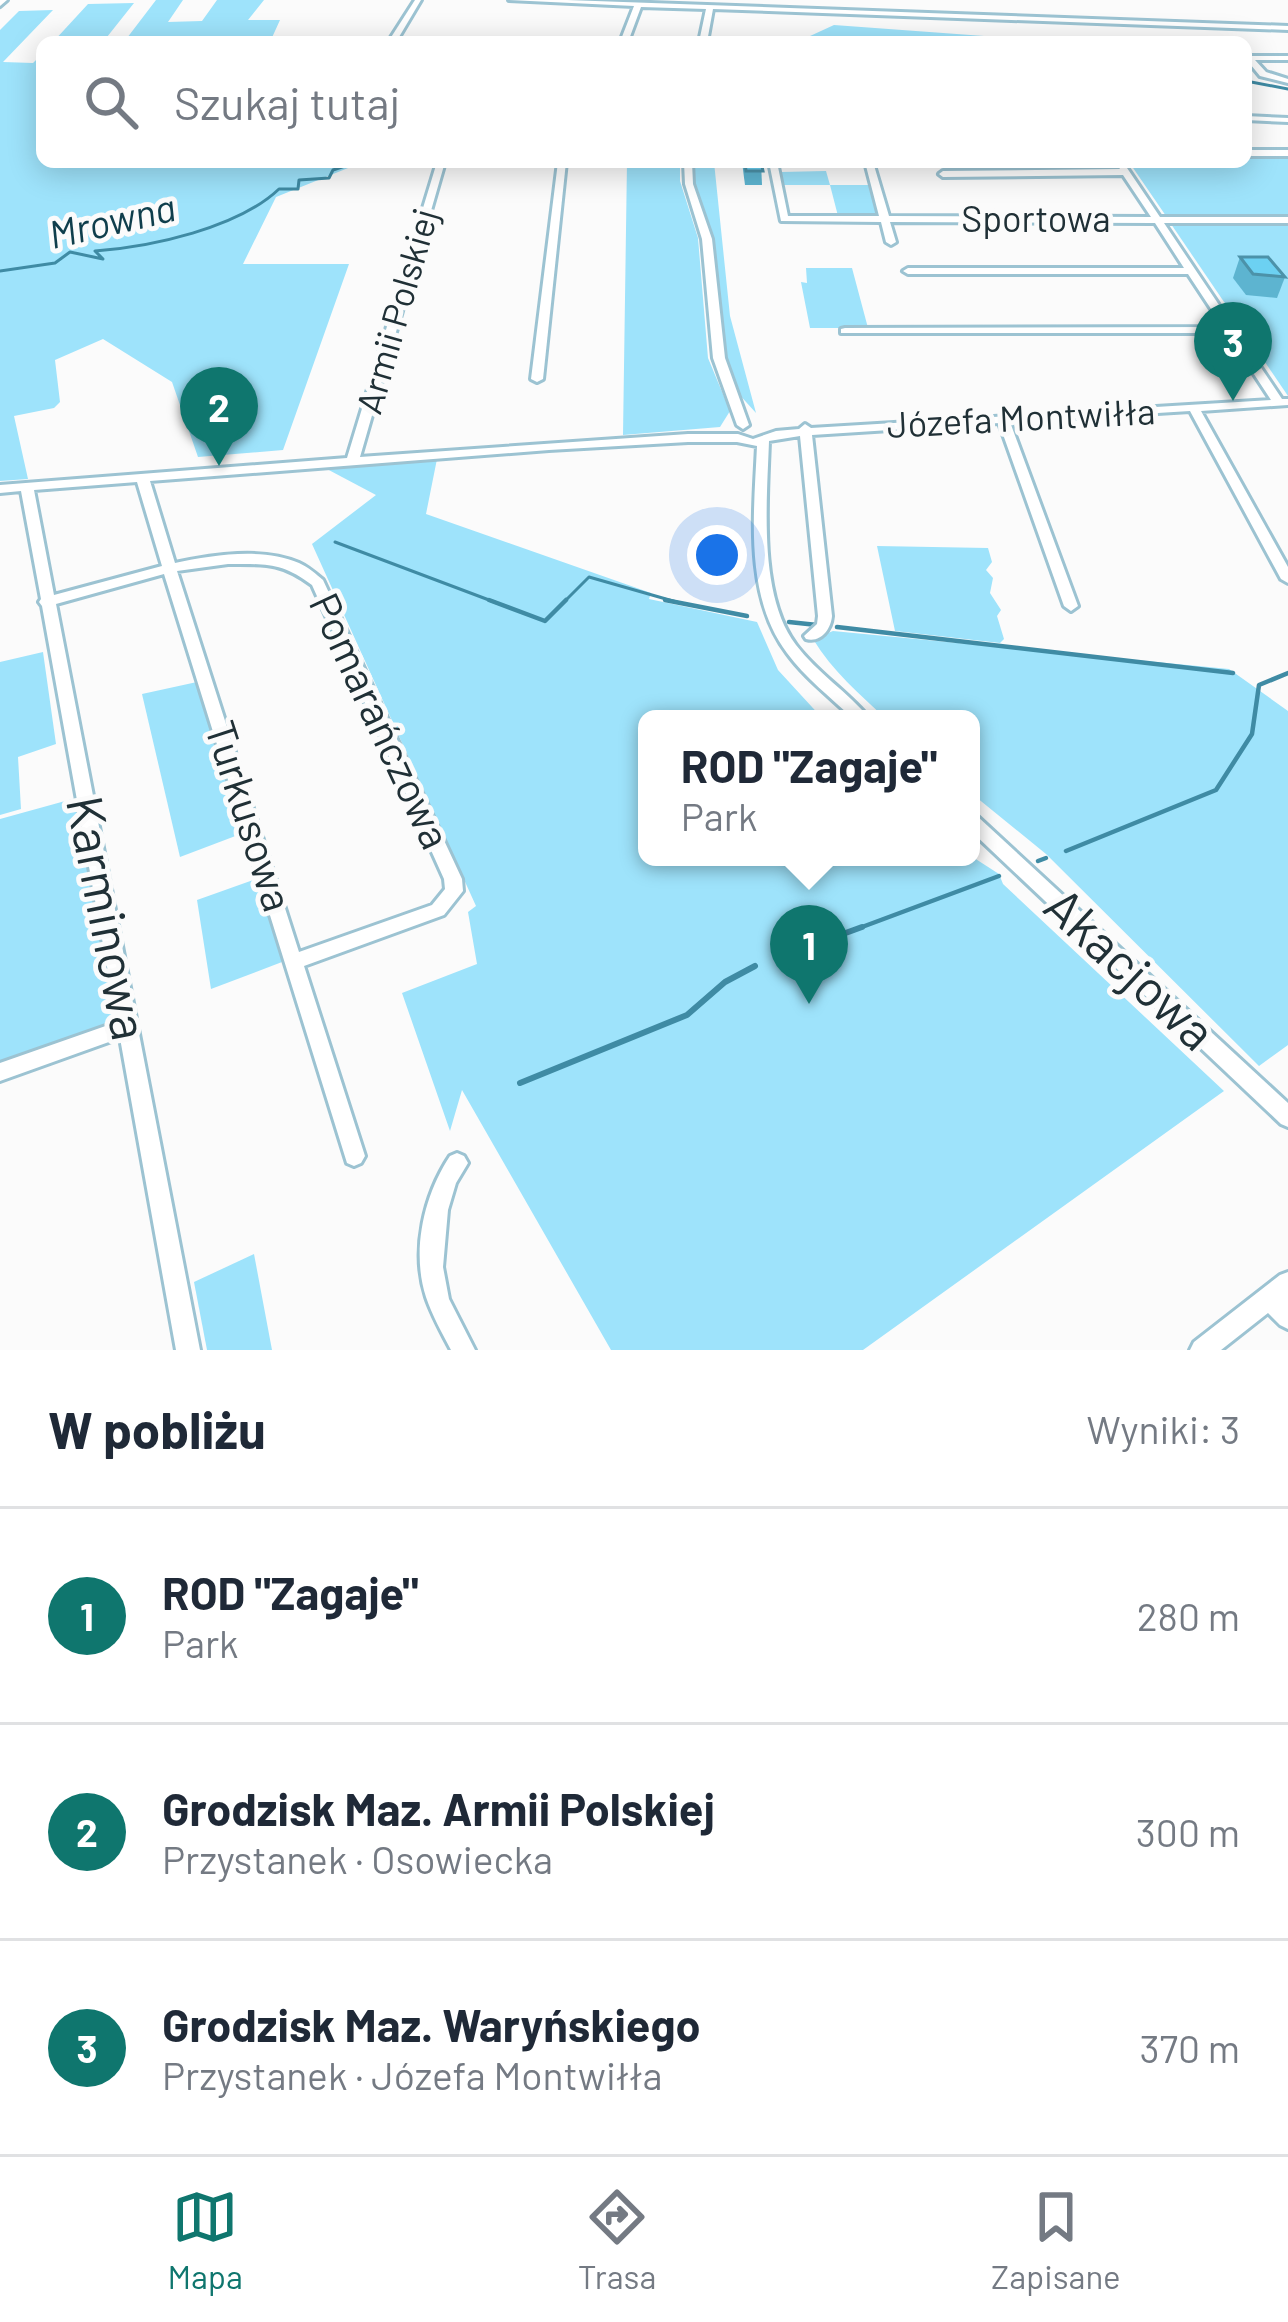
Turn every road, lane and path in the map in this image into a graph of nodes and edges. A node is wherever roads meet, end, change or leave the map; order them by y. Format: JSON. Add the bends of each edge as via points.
{"nodes":[{"id":1,"x":418,"y":0,"type":"edge"},
{"id":2,"x":512,"y":0,"type":"edge"},
{"id":3,"x":790,"y":0,"type":"edge"},
{"id":4,"x":891,"y":0,"type":"edge"},
{"id":5,"x":951,"y":1,"type":"edge"},
{"id":6,"x":578,"y":2,"type":"edge"},
{"id":7,"x":674,"y":3,"type":"edge"},
{"id":8,"x":638,"y":5,"type":"junction"},
{"id":9,"x":710,"y":8,"type":"junction"},
{"id":10,"x":789,"y":11,"type":"junction"},
{"id":11,"x":888,"y":14,"type":"junction"},
{"id":12,"x":944,"y":16,"type":"junction"},
{"id":13,"x":1224,"y":26,"type":"junction"},
{"id":14,"x":1288,"y":28,"type":"edge"},
{"id":15,"x":396,"y":36,"type":"edge"},
{"id":16,"x":626,"y":36,"type":"edge"},
{"id":17,"x":705,"y":36,"type":"edge"},
{"id":18,"x":1232,"y":36,"type":"edge"},
{"id":19,"x":1252,"y":56,"type":"edge"},
{"id":20,"x":1288,"y":58,"type":"edge"},
{"id":21,"x":1252,"y":61,"type":"edge"},
{"id":22,"x":1288,"y":81,"type":"edge"},
{"id":23,"x":1252,"y":118,"type":"edge"},
{"id":24,"x":1288,"y":120,"type":"edge"},
{"id":25,"x":1252,"y":153,"type":"edge"},
{"id":26,"x":1288,"y":153,"type":"edge"},
{"id":27,"x":439,"y":168,"type":"edge"},
{"id":28,"x":561,"y":168,"type":"edge"},
{"id":29,"x":688,"y":168,"type":"edge"},
{"id":30,"x":774,"y":168,"type":"edge"},
{"id":31,"x":870,"y":168,"type":"edge"},
{"id":32,"x":1096,"y":168,"type":"edge"},
{"id":33,"x":1123,"y":168,"type":"edge"},
{"id":34,"x":943,"y":174,"type":"dead end"},
{"id":35,"x":884,"y":219,"type":"junction"},
{"id":36,"x":1157,"y":220,"type":"junction"},
{"id":37,"x":1288,"y":220,"type":"edge"},
{"id":38,"x":892,"y":242,"type":"dead end"},
{"id":39,"x":908,"y":271,"type":"dead end"},
{"id":40,"x":1191,"y":271,"type":"junction"},
{"id":41,"x":1231,"y":330,"type":"junction"},
{"id":42,"x":845,"y":331,"type":"dead end"},
{"id":43,"x":537,"y":379,"type":"dead end"},
{"id":44,"x":1284,"y":402,"type":"edge"},
{"id":45,"x":1195,"y":408,"type":"junction"},
{"id":46,"x":1003,"y":419,"type":"junction"},
{"id":47,"x":806,"y":430,"type":"junction"},
{"id":48,"x":753,"y":433,"type":"junction"},
{"id":49,"x":353,"y":459,"type":"junction"},
{"id":50,"x":144,"y":476,"type":"junction"},
{"id":51,"x":27,"y":487,"type":"junction"},
{"id":52,"x":0,"y":489,"type":"edge"},
{"id":53,"x":170,"y":570,"type":"junction"},
{"id":54,"x":1288,"y":579,"type":"edge"},
{"id":55,"x":46,"y":602,"type":"junction"},
{"id":56,"x":1070,"y":606,"type":"dead end"},
{"id":57,"x":811,"y":636,"type":"dead end"},
{"id":58,"x":853,"y":710,"type":"edge"},
{"id":59,"x":980,"y":829,"type":"edge"},
{"id":60,"x":295,"y":961,"type":"junction"},
{"id":61,"x":129,"y":1026,"type":"junction"},
{"id":62,"x":0,"y":1072,"type":"edge"},
{"id":63,"x":1288,"y":1117,"type":"edge"},
{"id":64,"x":354,"y":1156,"type":"dead end"},
{"id":65,"x":457,"y":1163,"type":"dead end"},
{"id":66,"x":1279,"y":1290,"type":"edge"},
{"id":67,"x":1288,"y":1316,"type":"edge"},
{"id":68,"x":188,"y":1350,"type":"edge"},
{"id":69,"x":463,"y":1350,"type":"edge"},
{"id":70,"x":1202,"y":1350,"type":"edge"}],
"edges":[{"from":1,"to":15,"type":"street"},
{"from":2,"to":6,"type":"street"},
{"from":3,"to":10,"type":"street"},
{"from":4,"to":11,"type":"street"},
{"from":5,"to":12,"type":"street"},
{"from":6,"to":8,"type":"street"},
{"from":7,"to":8,"type":"street"},
{"from":7,"to":9,"type":"street"},
{"from":8,"to":16,"type":"street"},
{"from":9,"to":10,"type":"street"},
{"from":9,"to":17,"type":"street"},
{"from":10,"to":11,"type":"street"},
{"from":11,"to":12,"type":"street"},
{"from":12,"to":13,"type":"street"},
{"from":13,"to":14,"type":"street"},
{"from":13,"to":18,"type":"street"},
{"from":19,"to":20,"type":"street"},
{"from":21,"to":22,"type":"street","via":[[1263,74]]},
{"from":23,"to":24,"type":"street"},
{"from":25,"to":26,"type":"street"},
{"from":27,"to":49,"type":"street","name":"Armii Polskiej"},
{"from":28,"to":43,"type":"street"},
{"from":29,"to":48,"type":"street","via":[[707,238],[718,358]]},
{"from":30,"to":35,"type":"street","name":"Sportowa","via":[[784,219]]},
{"from":31,"to":35,"type":"street"},
{"from":32,"to":34,"type":"street"},
{"from":33,"to":36,"type":"street"},
{"from":35,"to":36,"type":"street","name":"Sportowa"},
{"from":35,"to":38,"type":"street"},
{"from":36,"to":37,"type":"street","name":"Sportowa"},
{"from":36,"to":40,"type":"street"},
{"from":39,"to":40,"type":"street"},
{"from":40,"to":41,"type":"street"},
{"from":41,"to":42,"type":"street"},
{"from":41,"to":44,"type":"street"},
{"from":44,"to":45,"type":"street","name":"Józefa Montwiłła"},
{"from":45,"to":46,"type":"street","name":"Józefa Montwiłła"},
{"from":45,"to":54,"type":"street"},
{"from":46,"to":47,"type":"street","name":"Józefa Montwiłła"},
{"from":46,"to":56,"type":"street"},
{"from":47,"to":48,"type":"street","name":"Józefa Montwiłła"},
{"from":47,"to":57,"type":"street","via":[[825,616]]},
{"from":48,"to":49,"type":"street","name":"Józefa Montwiłła"},
{"from":48,"to":58,"type":"street","via":[[763,474],[767,600],[799,658]]},
{"from":49,"to":50,"type":"street","name":"Józefa Montwiłła"},
{"from":50,"to":51,"type":"street","name":"Józefa Montwiłła"},
{"from":50,"to":53,"type":"street","name":"Turkusowa"},
{"from":51,"to":52,"type":"street","name":"Józefa Montwiłła"},
{"from":51,"to":55,"type":"street","name":"Karminowa"},
{"from":53,"to":55,"type":"street","name":"Pomarańczowa"},
{"from":53,"to":60,"type":"street","name":"Turkusowa"},
{"from":53,"to":60,"type":"street","name":"Pomarańczowa","via":[[232,556],[311,574],[453,880],[438,910]]},
{"from":55,"to":61,"type":"street","name":"Karminowa"},
{"from":59,"to":63,"type":"street","name":"Akacjowa"},
{"from":60,"to":64,"type":"street","name":"Turkusowa"},
{"from":61,"to":62,"type":"street"},
{"from":61,"to":68,"type":"street","name":"Karminowa"},
{"from":65,"to":69,"type":"street","via":[[434,1212],[436,1295]]},
{"from":66,"to":67,"type":"street"},
{"from":66,"to":70,"type":"street"}]}
